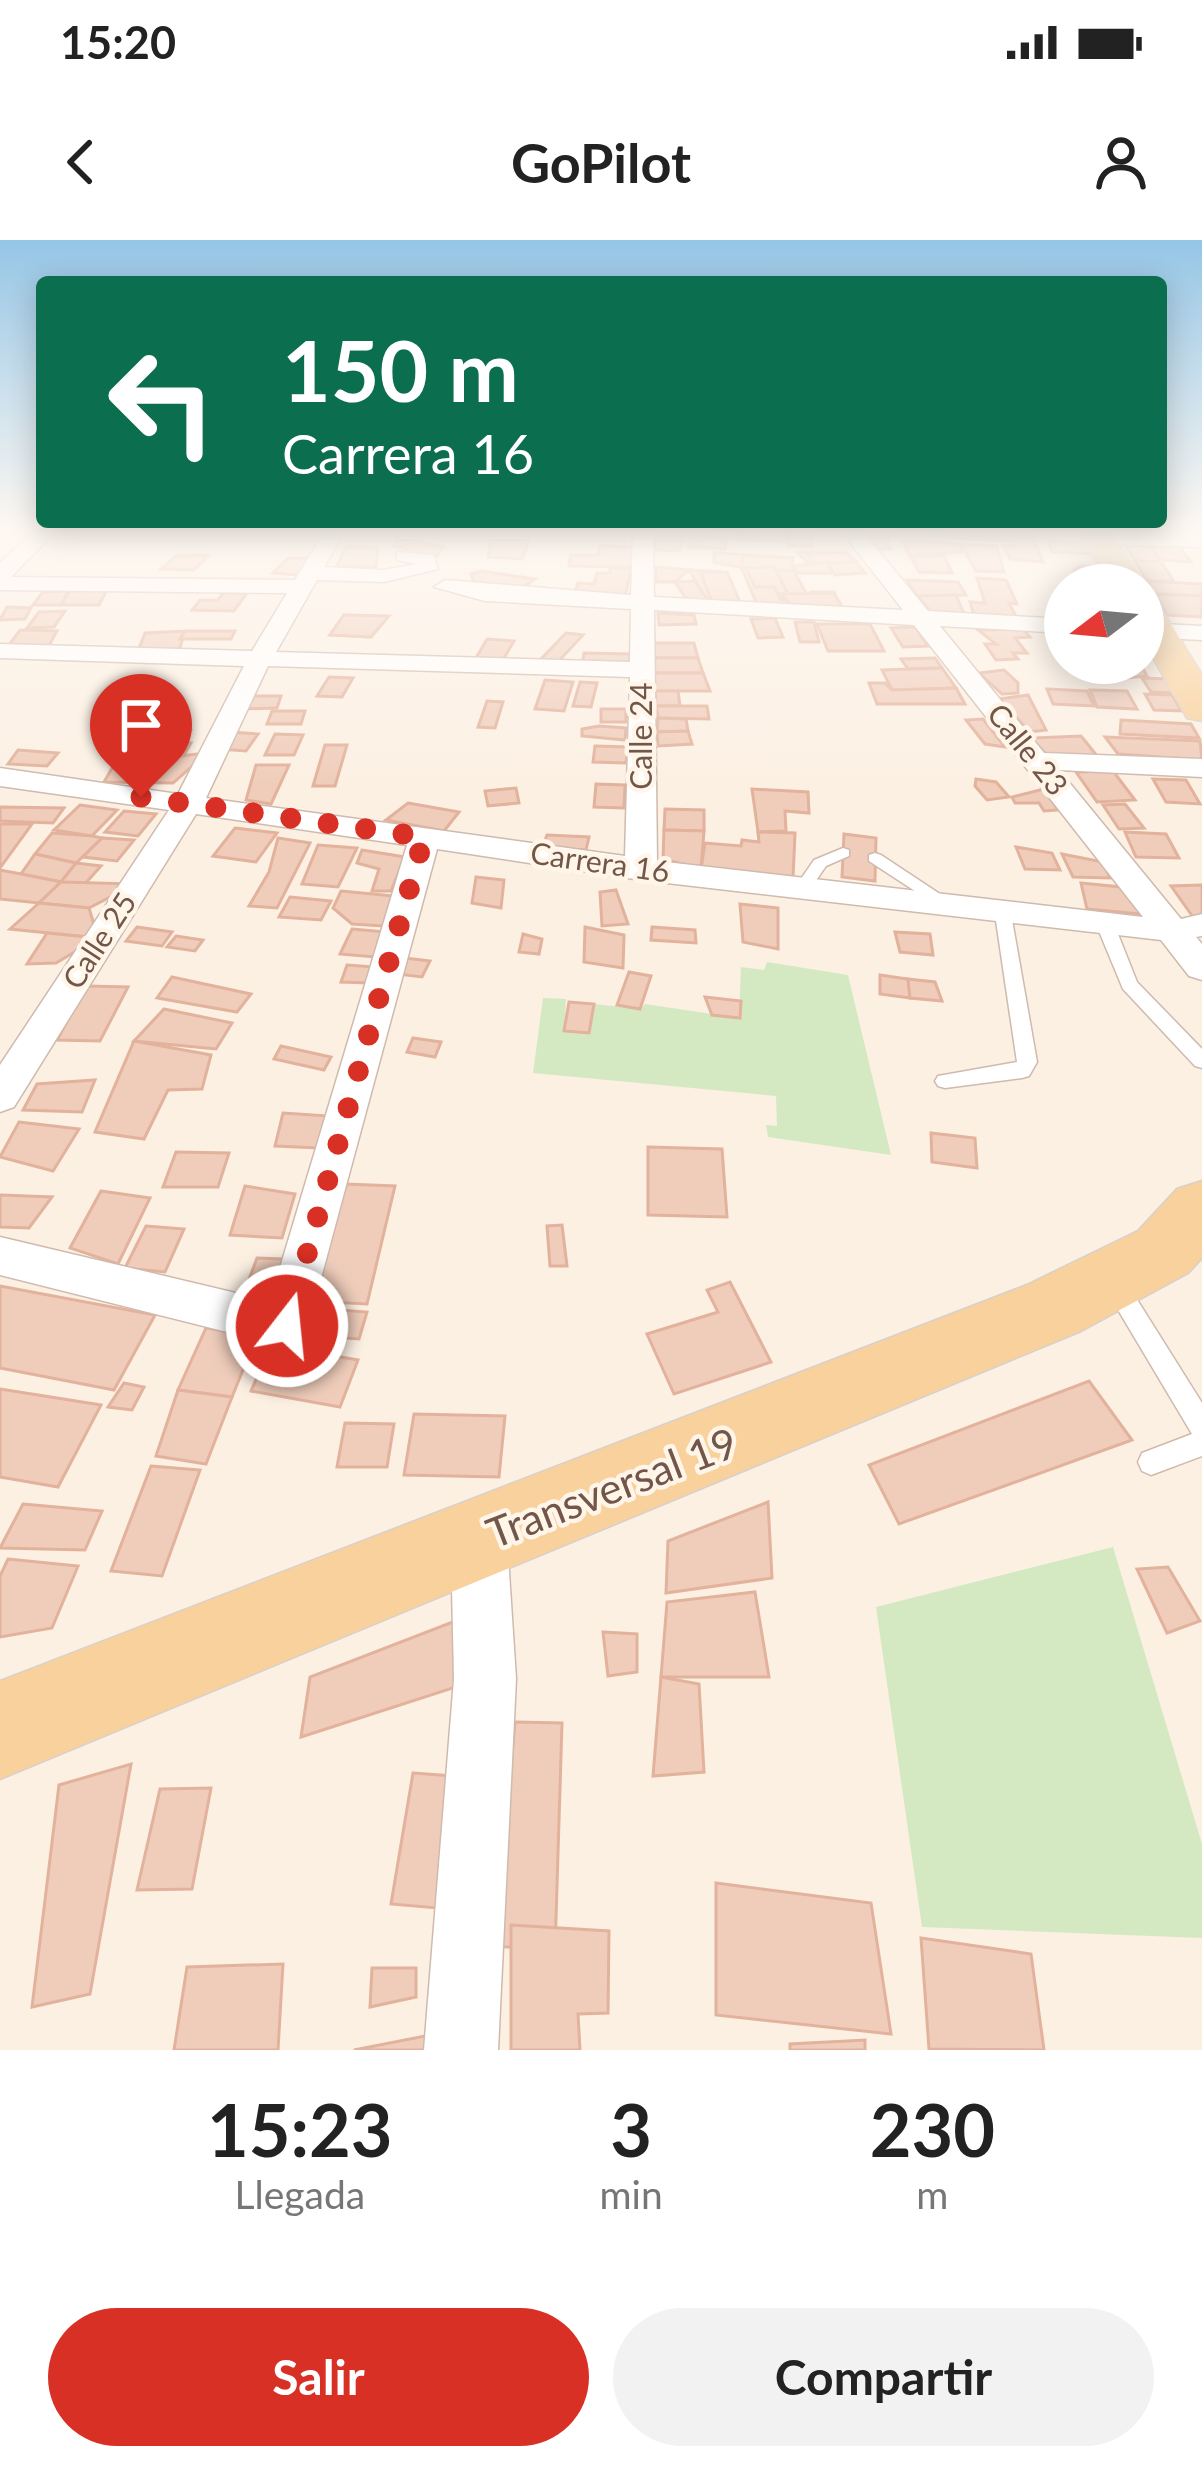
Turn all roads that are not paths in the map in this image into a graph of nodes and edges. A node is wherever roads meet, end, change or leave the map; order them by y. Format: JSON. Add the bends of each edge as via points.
{"nodes":[{"id":1,"x":288,"y":615,"type":"edge"},
{"id":2,"x":644,"y":615,"type":"edge"},
{"id":3,"x":854,"y":615,"type":"edge"},
{"id":4,"x":916,"y":615,"type":"edge"},
{"id":5,"x":919,"y":619,"type":"junction"},
{"id":6,"x":1044,"y":625,"type":"edge"},
{"id":7,"x":1164,"y":626,"type":"edge"},
{"id":8,"x":1202,"y":633,"type":"edge"},
{"id":9,"x":1164,"y":648,"type":"edge"},
{"id":10,"x":0,"y":651,"type":"edge"},
{"id":11,"x":260,"y":660,"type":"junction"},
{"id":12,"x":642,"y":670,"type":"junction"},
{"id":13,"x":1202,"y":709,"type":"edge"},
{"id":14,"x":1036,"y":760,"type":"junction"},
{"id":15,"x":1202,"y":768,"type":"edge"},
{"id":16,"x":0,"y":777,"type":"edge"},
{"id":17,"x":188,"y":804,"type":"junction"},
{"id":18,"x":424,"y":837,"type":"junction"},
{"id":19,"x":843,"y":853,"type":"dead end"},
{"id":20,"x":875,"y":858,"type":"dead end"},
{"id":21,"x":641,"y":870,"type":"junction"},
{"id":22,"x":802,"y":890,"type":"junction"},
{"id":23,"x":954,"y":908,"type":"junction"},
{"id":24,"x":1003,"y":914,"type":"junction"},
{"id":25,"x":1105,"y":924,"type":"junction"},
{"id":26,"x":1188,"y":928,"type":"edge"},
{"id":27,"x":1202,"y":968,"type":"edge"},
{"id":28,"x":1202,"y":1061,"type":"edge"},
{"id":29,"x":945,"y":1081,"type":"dead end"},
{"id":30,"x":0,"y":1097,"type":"edge"},
{"id":31,"x":1202,"y":1209,"type":"edge"},
{"id":32,"x":0,"y":1256,"type":"edge"},
{"id":33,"x":1113,"y":1280,"type":"junction"},
{"id":34,"x":1202,"y":1426,"type":"edge"},
{"id":35,"x":1202,"y":1444,"type":"edge"},
{"id":36,"x":1151,"y":1462,"type":"dead end"},
{"id":37,"x":478,"y":1541,"type":"junction"},
{"id":38,"x":0,"y":1730,"type":"edge"},
{"id":39,"x":461,"y":2050,"type":"edge"}],
"edges":[{"from":1,"to":11,"type":"street","name":"Calle 25"},
{"from":2,"to":12,"type":"street","name":"Calle 24"},
{"from":3,"to":5,"type":"street"},
{"from":4,"to":5,"type":"street","name":"Calle 23"},
{"from":5,"to":6,"type":"street"},
{"from":5,"to":14,"type":"street","name":"Calle 23"},
{"from":7,"to":8,"type":"street"},
{"from":9,"to":13,"type":"main road"},
{"from":10,"to":11,"type":"street"},
{"from":11,"to":12,"type":"street"},
{"from":11,"to":17,"type":"street","name":"Calle 25"},
{"from":12,"to":21,"type":"street","name":"Calle 24"},
{"from":14,"to":15,"type":"street"},
{"from":14,"to":26,"type":"street","name":"Calle 23"},
{"from":16,"to":17,"type":"street","name":"Carrera 16"},
{"from":17,"to":18,"type":"street","name":"Carrera 16"},
{"from":17,"to":30,"type":"street","name":"Calle 25"},
{"from":18,"to":21,"type":"street","name":"Carrera 16"},
{"from":18,"to":32,"type":"street","via":[[287,1326]]},
{"from":19,"to":22,"type":"lane","via":[[820,863]]},
{"from":20,"to":23,"type":"lane"},
{"from":21,"to":22,"type":"street","name":"Carrera 16"},
{"from":22,"to":23,"type":"street","name":"Carrera 16"},
{"from":23,"to":24,"type":"street","name":"Carrera 16"},
{"from":24,"to":25,"type":"street","name":"Carrera 16"},
{"from":24,"to":29,"type":"lane","via":[[1027,1061],[1005,1076]]},
{"from":25,"to":26,"type":"street","name":"Carrera 16"},
{"from":25,"to":28,"type":"lane","via":[[1129,985]]},
{"from":26,"to":27,"type":"street","name":"Calle 23"},
{"from":31,"to":33,"type":"main road","name":"Transversal 19","via":[[1163,1252]]},
{"from":33,"to":34,"type":"lane"},
{"from":33,"to":37,"type":"main road","name":"Transversal 19"},
{"from":35,"to":36,"type":"lane"},
{"from":37,"to":38,"type":"main road","name":"Transversal 19"},
{"from":37,"to":39,"type":"street","via":[[485,1679]]}]}
